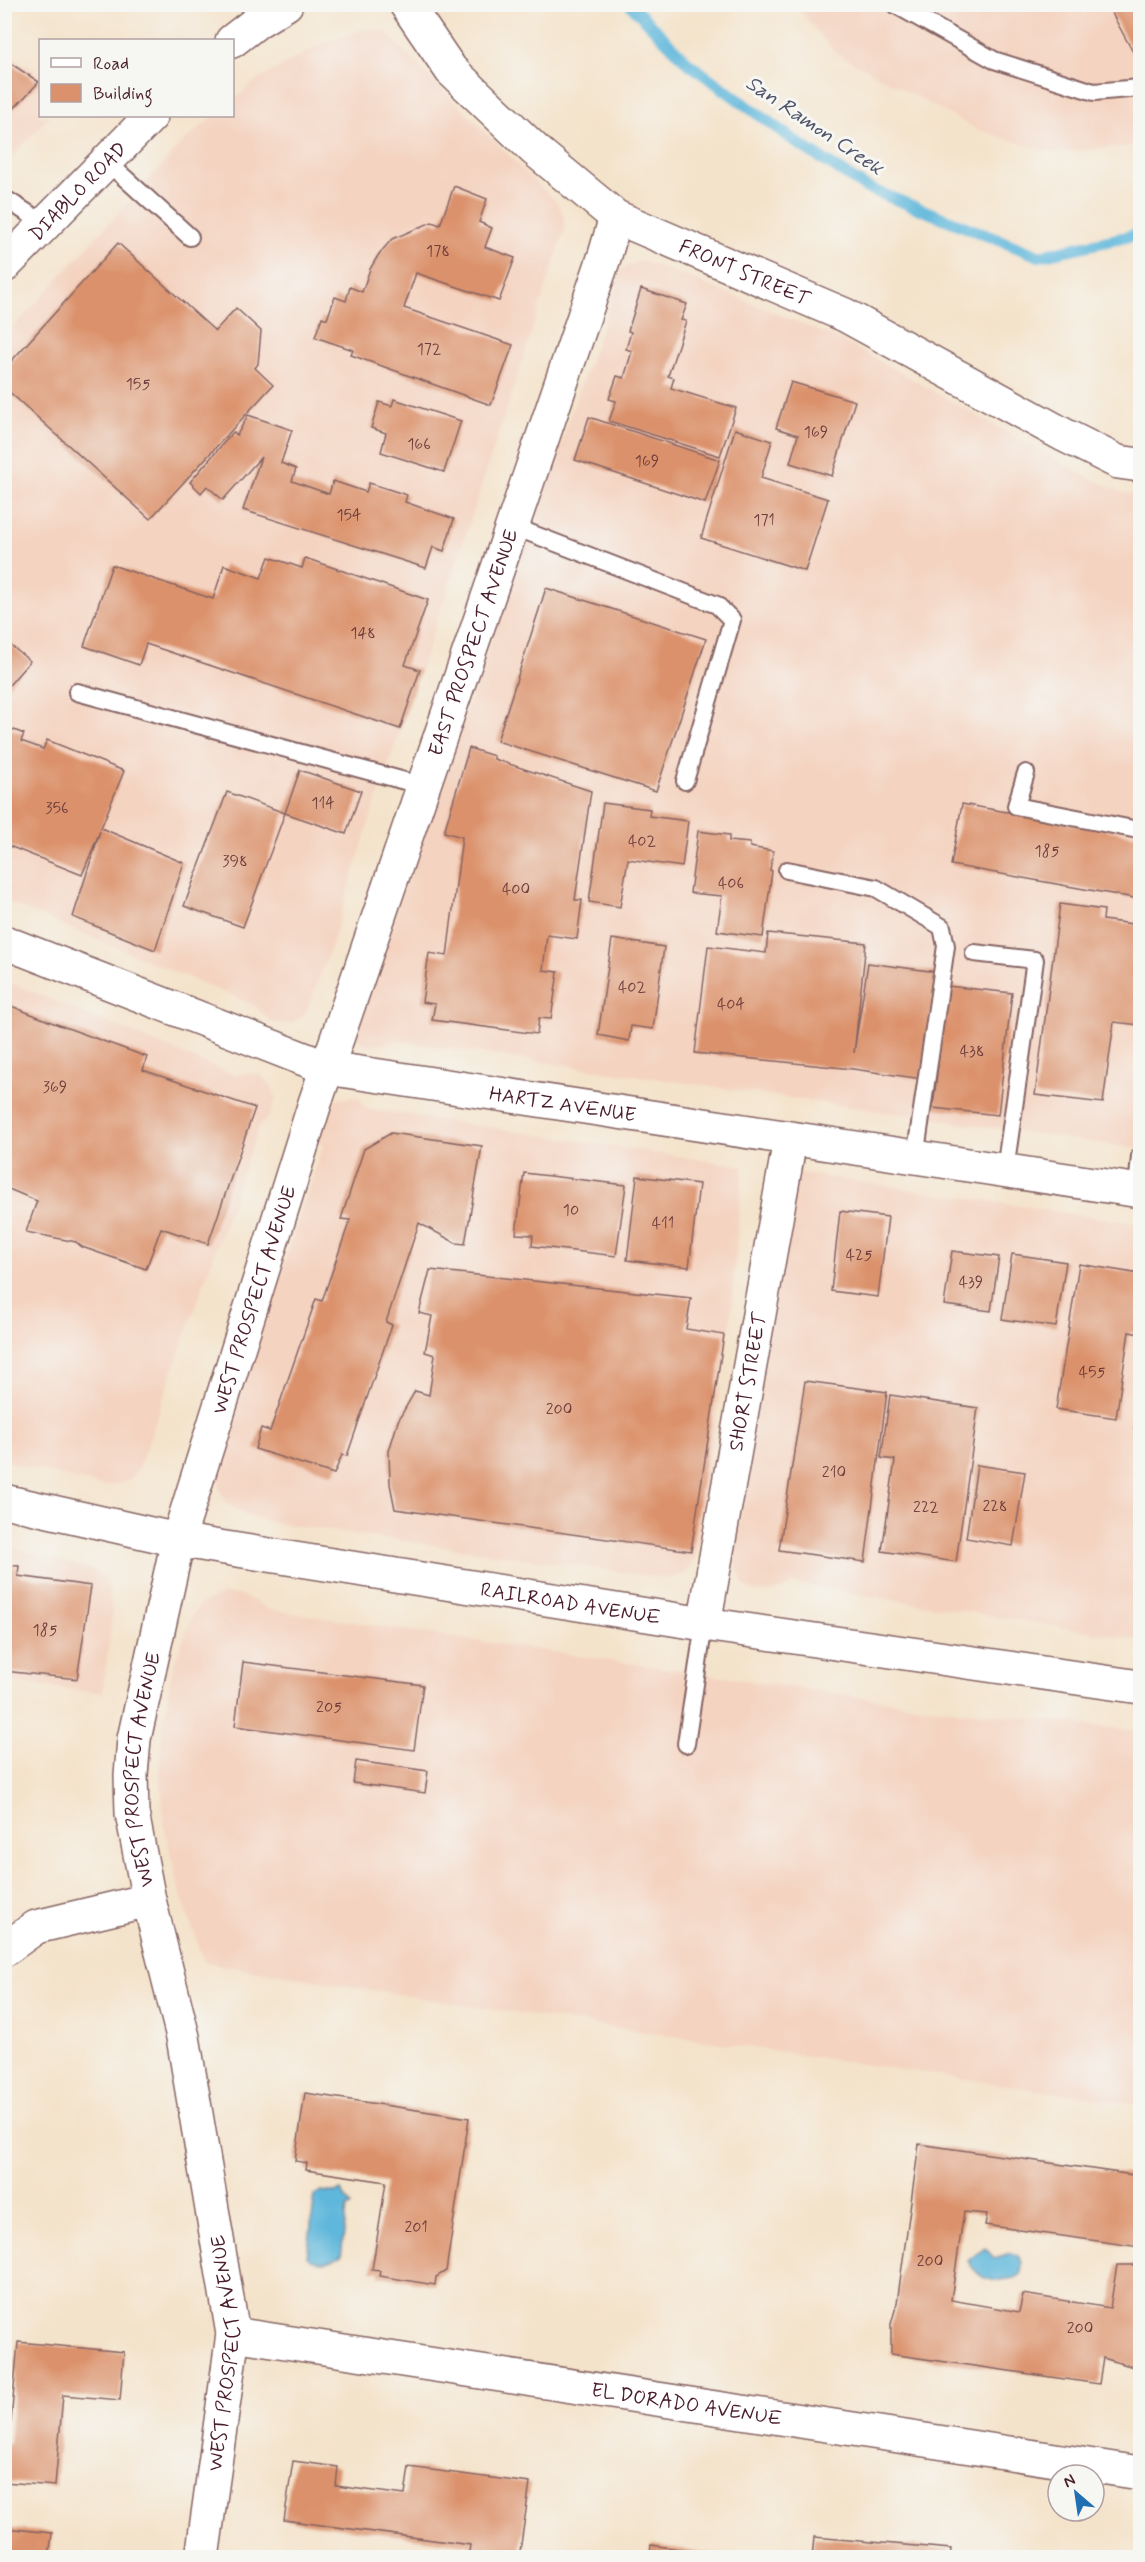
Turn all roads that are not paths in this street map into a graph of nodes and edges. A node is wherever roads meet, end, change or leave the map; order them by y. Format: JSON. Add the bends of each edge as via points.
{"nodes":[{"id":1,"x":286,"y":4,"type":"edge"},
{"id":2,"x":406,"y":4,"type":"edge"},
{"id":3,"x":894,"y":4,"type":"edge"},
{"id":4,"x":234,"y":39,"type":"edge"},
{"id":5,"x":1140,"y":88,"type":"edge"},
{"id":6,"x":150,"y":117,"type":"edge"},
{"id":7,"x":106,"y":161,"type":"junction"},
{"id":8,"x":4,"y":198,"type":"edge"},
{"id":9,"x":616,"y":217,"type":"junction"},
{"id":10,"x":45,"y":224,"type":"junction"},
{"id":11,"x":189,"y":237,"type":"dead end"},
{"id":12,"x":4,"y":266,"type":"edge"},
{"id":13,"x":1140,"y":465,"type":"edge"},
{"id":14,"x":512,"y":526,"type":"junction"},
{"id":15,"x":77,"y":692,"type":"dead end"},
{"id":16,"x":1026,"y":773,"type":"dead end"},
{"id":17,"x":685,"y":781,"type":"dead end"},
{"id":18,"x":423,"y":786,"type":"junction"},
{"id":19,"x":1134,"y":828,"type":"dead end"},
{"id":20,"x":787,"y":870,"type":"dead end"},
{"id":21,"x":4,"y":942,"type":"edge"},
{"id":22,"x":974,"y":953,"type":"dead end"},
{"id":23,"x":327,"y":1068,"type":"junction"},
{"id":24,"x":790,"y":1140,"type":"junction"},
{"id":25,"x":1140,"y":1156,"type":"edge"},
{"id":26,"x":915,"y":1158,"type":"junction"},
{"id":27,"x":1005,"y":1170,"type":"junction"},
{"id":28,"x":1139,"y":1191,"type":"edge"},
{"id":29,"x":4,"y":1501,"type":"edge"},
{"id":30,"x":178,"y":1540,"type":"junction"},
{"id":31,"x":704,"y":1624,"type":"junction"},
{"id":32,"x":1140,"y":1687,"type":"edge"},
{"id":33,"x":686,"y":1744,"type":"dead end"},
{"id":34,"x":149,"y":1900,"type":"junction"},
{"id":35,"x":4,"y":1950,"type":"edge"},
{"id":36,"x":233,"y":2334,"type":"junction"},
{"id":37,"x":1140,"y":2474,"type":"edge"},
{"id":38,"x":202,"y":2558,"type":"edge"}],
"edges":[{"from":1,"to":4,"type":"street"},
{"from":2,"to":9,"type":"street","name":"FRONT STREET","via":[[451,70],[535,150]]},
{"from":3,"to":5,"type":"lane","via":[[994,60],[1094,92]]},
{"from":6,"to":7,"type":"street","name":"DIABLO ROAD"},
{"from":7,"to":10,"type":"street","name":"DIABLO ROAD"},
{"from":7,"to":11,"type":"lane"},
{"from":8,"to":10,"type":"lane"},
{"from":9,"to":13,"type":"street","name":"FRONT STREET","via":[[845,315],[1064,435],[1118,462]]},
{"from":9,"to":14,"type":"street","name":"EAST PROSPECT AVENUE"},
{"from":10,"to":12,"type":"street","name":"DIABLO ROAD"},
{"from":14,"to":17,"type":"lane","via":[[717,604],[732,620]]},
{"from":14,"to":18,"type":"street","name":"EAST PROSPECT AVENUE"},
{"from":15,"to":18,"type":"lane"},
{"from":16,"to":19,"type":"lane","via":[[1016,806]]},
{"from":18,"to":23,"type":"street","name":"EAST PROSPECT AVENUE"},
{"from":20,"to":26,"type":"lane","via":[[876,888],[942,927],[946,946]]},
{"from":21,"to":23,"type":"street","name":"HARTZ AVENUE"},
{"from":22,"to":27,"type":"lane","via":[[1035,960]]},
{"from":23,"to":24,"type":"street","name":"HARTZ AVENUE"},
{"from":23,"to":30,"type":"street","name":"WEST PROSPECT AVENUE"},
{"from":24,"to":26,"type":"street","name":"HARTZ AVENUE"},
{"from":24,"to":31,"type":"street","name":"SHORT STREET"},
{"from":25,"to":28,"type":"lane"},
{"from":26,"to":27,"type":"street","name":"HARTZ AVENUE"},
{"from":27,"to":28,"type":"street","name":"HARTZ AVENUE"},
{"from":29,"to":30,"type":"street","name":"RAILROAD AVENUE"},
{"from":30,"to":31,"type":"street","name":"RAILROAD AVENUE"},
{"from":30,"to":34,"type":"street","name":"WEST PROSPECT AVENUE","via":[[134,1739],[130,1775],[132,1813]]},
{"from":31,"to":32,"type":"street","name":"RAILROAD AVENUE"},
{"from":31,"to":33,"type":"lane"},
{"from":34,"to":35,"type":"street","via":[[36,1927]]},
{"from":34,"to":36,"type":"street","name":"WEST PROSPECT AVENUE","via":[[183,2037]]},
{"from":36,"to":37,"type":"street","name":"EL DORADO AVENUE"},
{"from":36,"to":38,"type":"street","name":"WEST PROSPECT AVENUE"}]}
